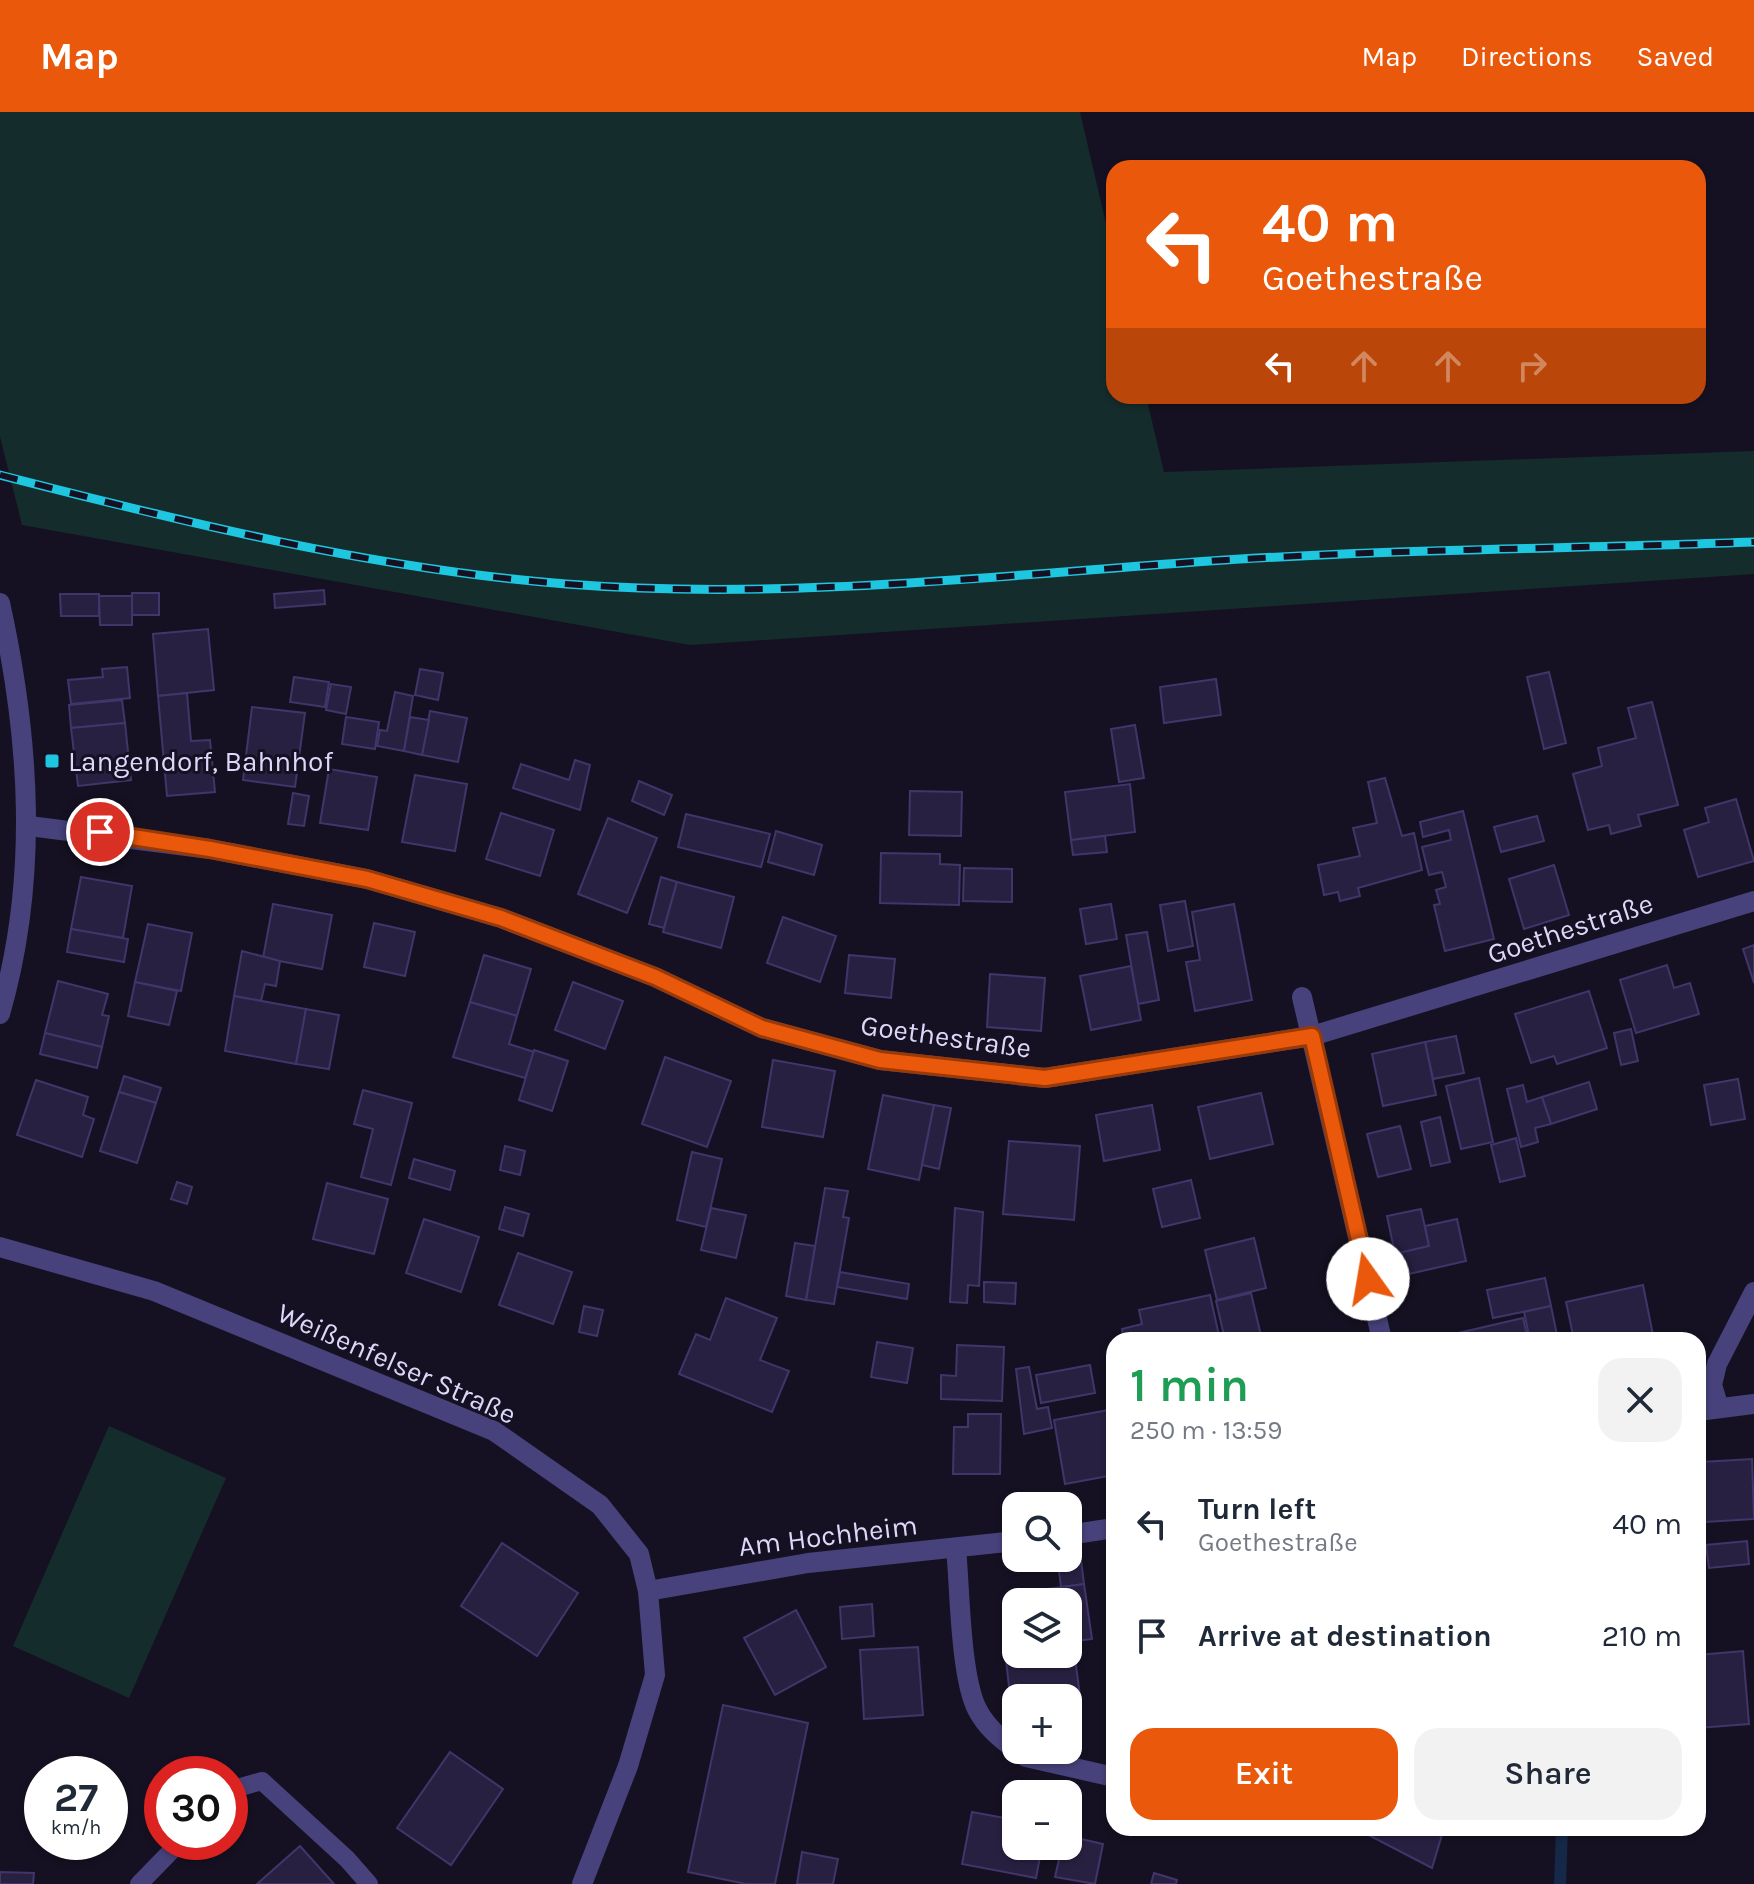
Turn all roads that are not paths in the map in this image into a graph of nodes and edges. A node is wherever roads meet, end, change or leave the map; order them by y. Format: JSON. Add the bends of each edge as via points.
{"nodes":[{"id":1,"x":0,"y":603,"type":"edge"},
{"id":2,"x":29,"y":826,"type":"junction"},
{"id":3,"x":1754,"y":901,"type":"edge"},
{"id":4,"x":1302,"y":997,"type":"dead end"},
{"id":5,"x":0,"y":1014,"type":"edge"},
{"id":6,"x":1312,"y":1036,"type":"junction"},
{"id":7,"x":0,"y":1247,"type":"edge"},
{"id":8,"x":1754,"y":1292,"type":"edge"},
{"id":9,"x":1380,"y":1332,"type":"edge"},
{"id":10,"x":1754,"y":1404,"type":"edge"},
{"id":11,"x":1719,"y":1408,"type":"junction"},
{"id":12,"x":1706,"y":1410,"type":"edge"},
{"id":13,"x":1106,"y":1529,"type":"edge"},
{"id":14,"x":1082,"y":1533,"type":"edge"},
{"id":15,"x":1002,"y":1543,"type":"edge"},
{"id":16,"x":956,"y":1548,"type":"junction"},
{"id":17,"x":648,"y":1591,"type":"junction"},
{"id":18,"x":1002,"y":1740,"type":"edge"},
{"id":19,"x":1057,"y":1764,"type":"edge"},
{"id":20,"x":1106,"y":1775,"type":"edge"},
{"id":21,"x":248,"y":1785,"type":"edge"},
{"id":22,"x":162,"y":1860,"type":"edge"},
{"id":23,"x":139,"y":1884,"type":"edge"},
{"id":24,"x":369,"y":1884,"type":"edge"},
{"id":25,"x":582,"y":1884,"type":"edge"}],
"edges":[{"from":1,"to":2,"type":"street","via":[[13,660]]},
{"from":2,"to":5,"type":"street","via":[[18,940]]},
{"from":2,"to":6,"type":"street","name":"Goethestraße","via":[[210,849],[367,879],[501,918],[655,977],[762,1028],[880,1060],[1045,1078]]},
{"from":3,"to":6,"type":"street","name":"Goethestraße"},
{"from":4,"to":6,"type":"street"},
{"from":6,"to":9,"type":"street"},
{"from":7,"to":17,"type":"street","name":"Weißenfelser Straße","via":[[154,1291],[494,1431],[600,1505],[639,1554]]},
{"from":8,"to":11,"type":"street","via":[[1717,1364],[1712,1385]]},
{"from":10,"to":11,"type":"street"},
{"from":11,"to":12,"type":"street"},
{"from":13,"to":14,"type":"street"},
{"from":15,"to":16,"type":"street","name":"Am Hochheim"},
{"from":16,"to":17,"type":"street","name":"Am Hochheim","via":[[808,1563]]},
{"from":16,"to":18,"type":"street","via":[[977,1708]]},
{"from":17,"to":25,"type":"street","name":"Weißenfelser Straße","via":[[655,1675],[628,1766]]},
{"from":19,"to":20,"type":"street"},
{"from":21,"to":24,"type":"lane","via":[[262,1781]]},
{"from":22,"to":23,"type":"lane"}]}
